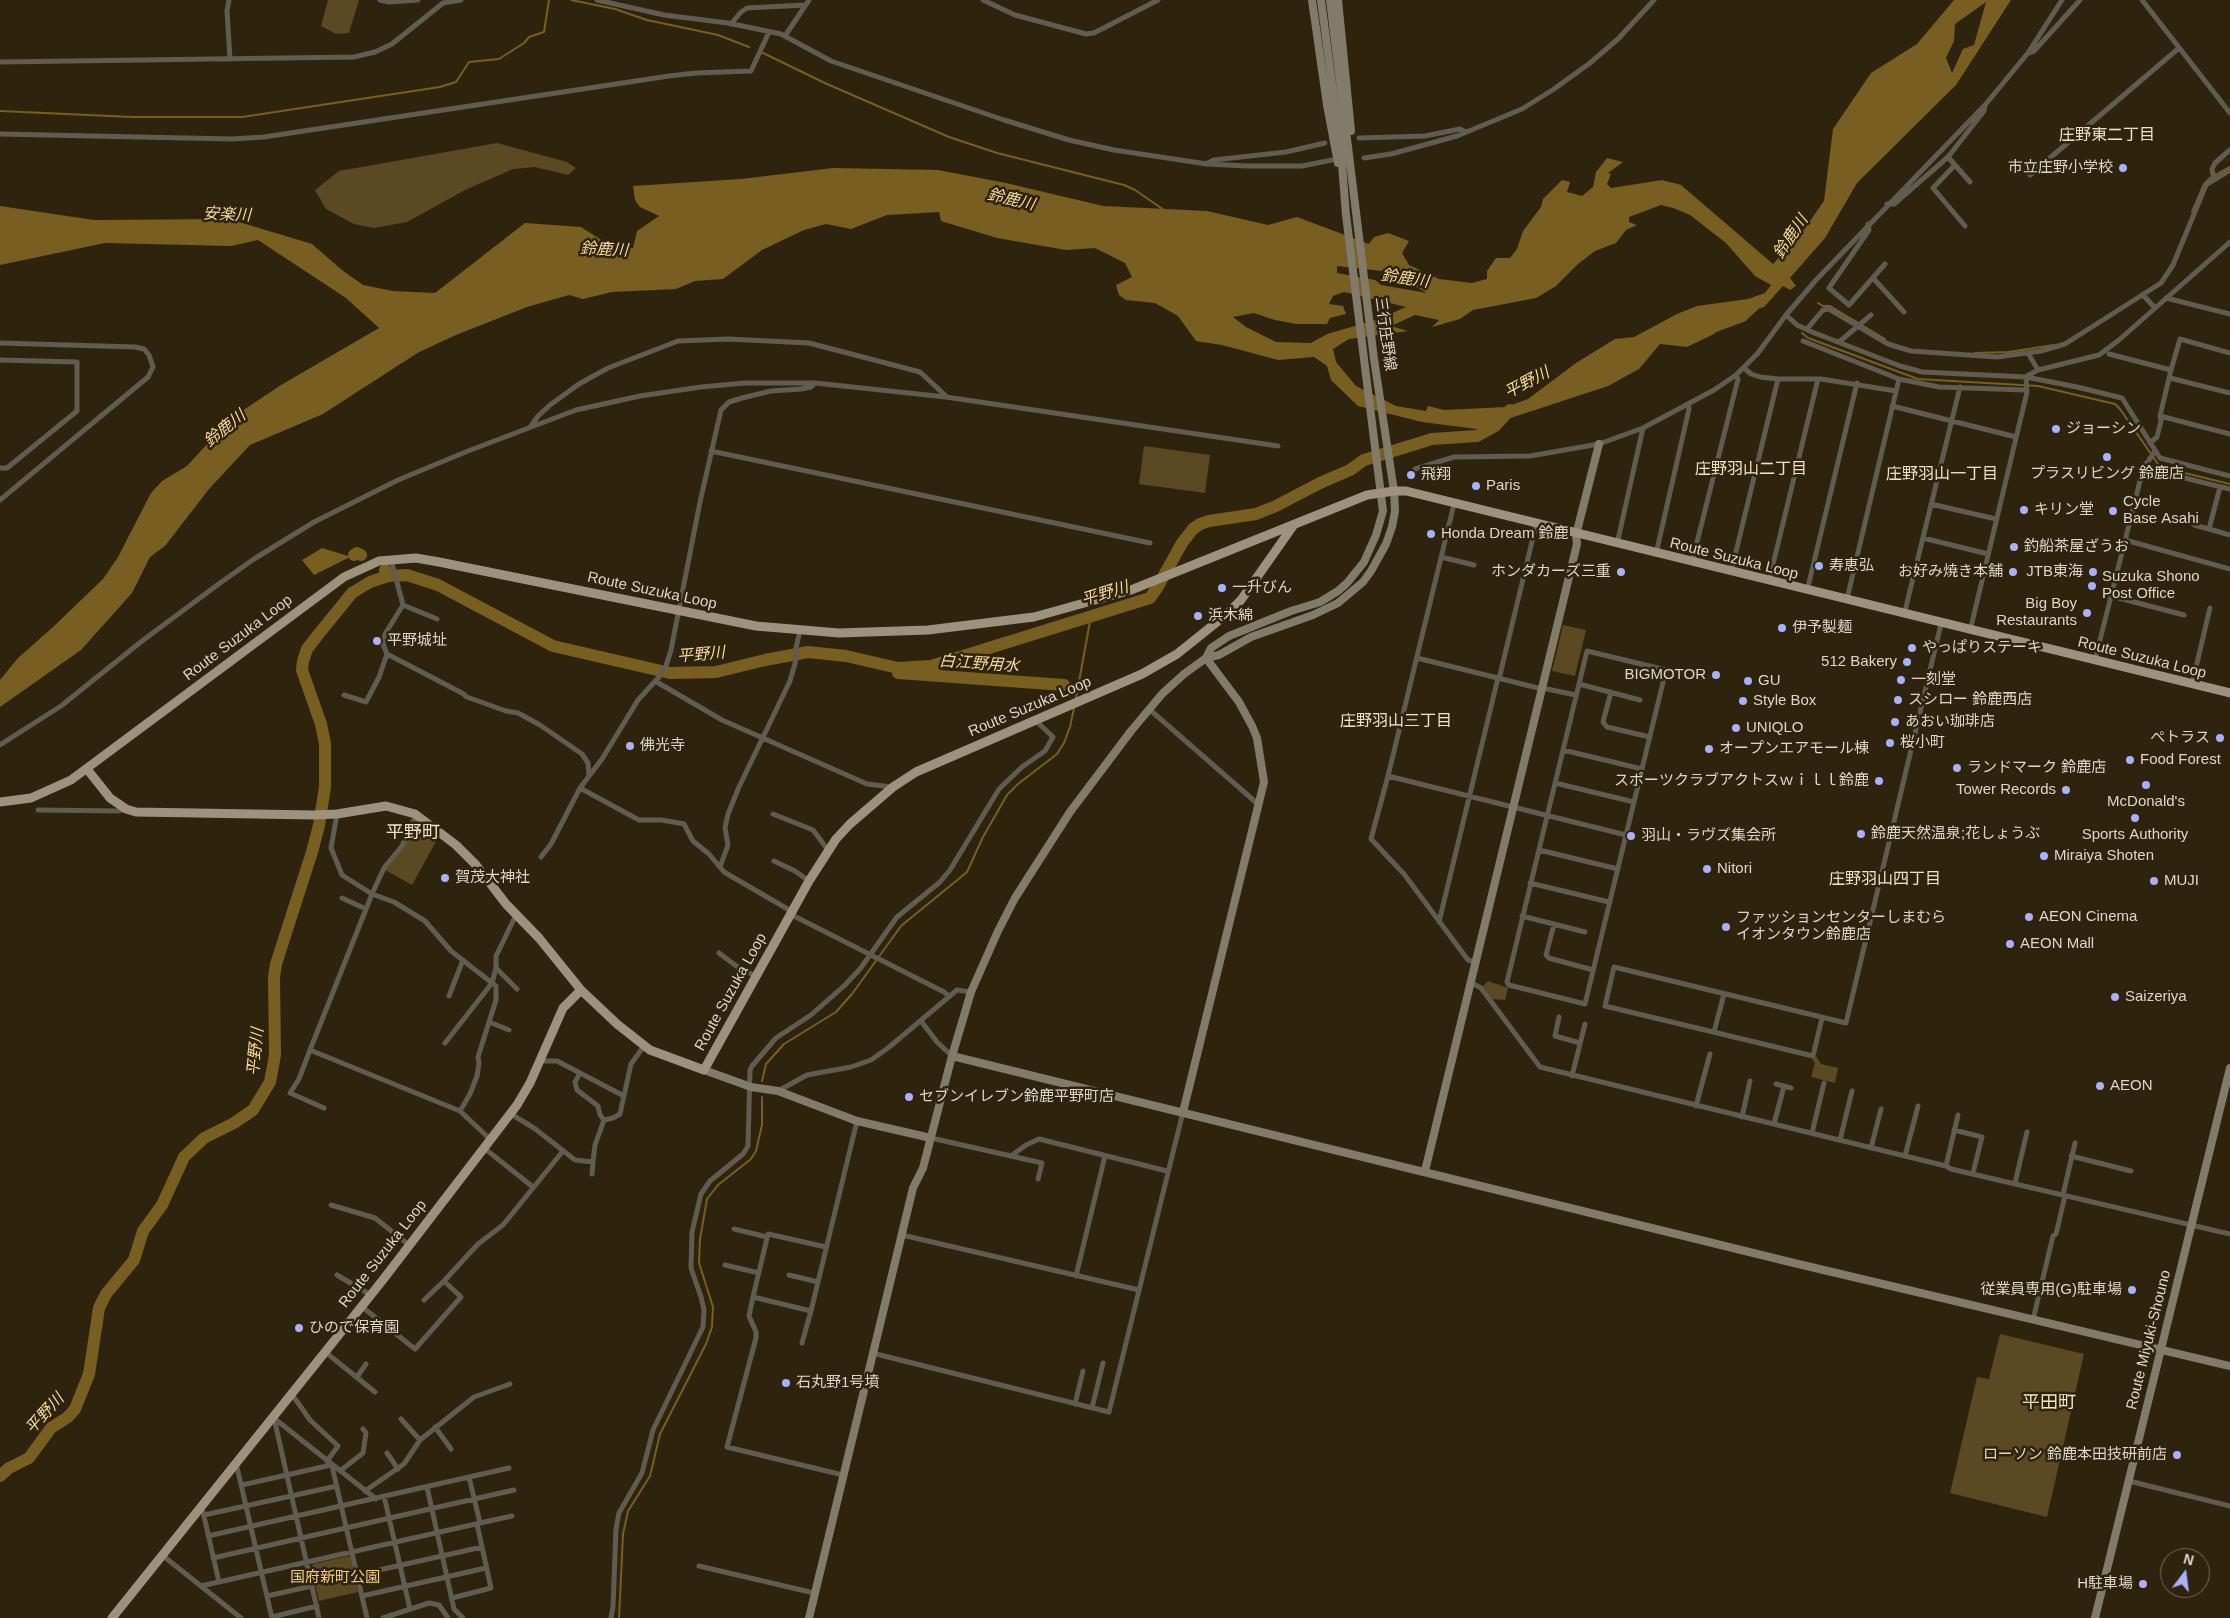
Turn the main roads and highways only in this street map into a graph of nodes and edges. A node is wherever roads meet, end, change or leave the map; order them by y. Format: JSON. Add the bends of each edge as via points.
{"nodes":[{"id":1,"x":1293,"y":525,"type":"junction"},
{"id":2,"x":1268,"y":536,"type":"junction"},
{"id":3,"x":1269,"y":558,"type":"junction"},
{"id":4,"x":2230,"y":694,"type":"edge"},
{"id":5,"x":87,"y":769,"type":"junction"},
{"id":6,"x":0,"y":802,"type":"edge"},
{"id":7,"x":581,"y":990,"type":"junction"},
{"id":8,"x":112,"y":1618,"type":"edge"}],
"edges":[{"from":1,"to":2,"type":"main road","name":"Route Suzuka Loop"},
{"from":1,"to":3,"type":"main road","name":"Route Suzuka Loop"},
{"from":1,"to":4,"type":"main road","name":"Route Suzuka Loop","via":[[1367,495],[1406,492]]},
{"from":2,"to":3,"type":"main road","via":[[1271,546]]},
{"from":2,"to":5,"type":"main road","name":"Route Suzuka Loop","via":[[1131,590],[1034,616],[928,630],[855,633],[756,626],[416,558],[392,564],[379,561],[344,577]]},
{"from":3,"to":7,"type":"main road","name":"Route Suzuka Loop","via":[[1241,600],[1201,636],[1163,663],[938,762],[893,787],[850,824],[828,850],[809,881],[704,1070],[657,1054],[644,1046]]},
{"from":5,"to":6,"type":"main road","name":"Route Suzuka Loop","via":[[42,794]]},
{"from":5,"to":7,"type":"main road","name":"Route Suzuka Loop","via":[[110,798],[136,812],[315,815],[386,806],[406,810],[456,845],[476,865]]},
{"from":7,"to":8,"type":"main road","name":"Route Suzuka Loop","via":[[563,1008],[526,1090],[511,1114],[236,1462],[202,1511]]}]}
